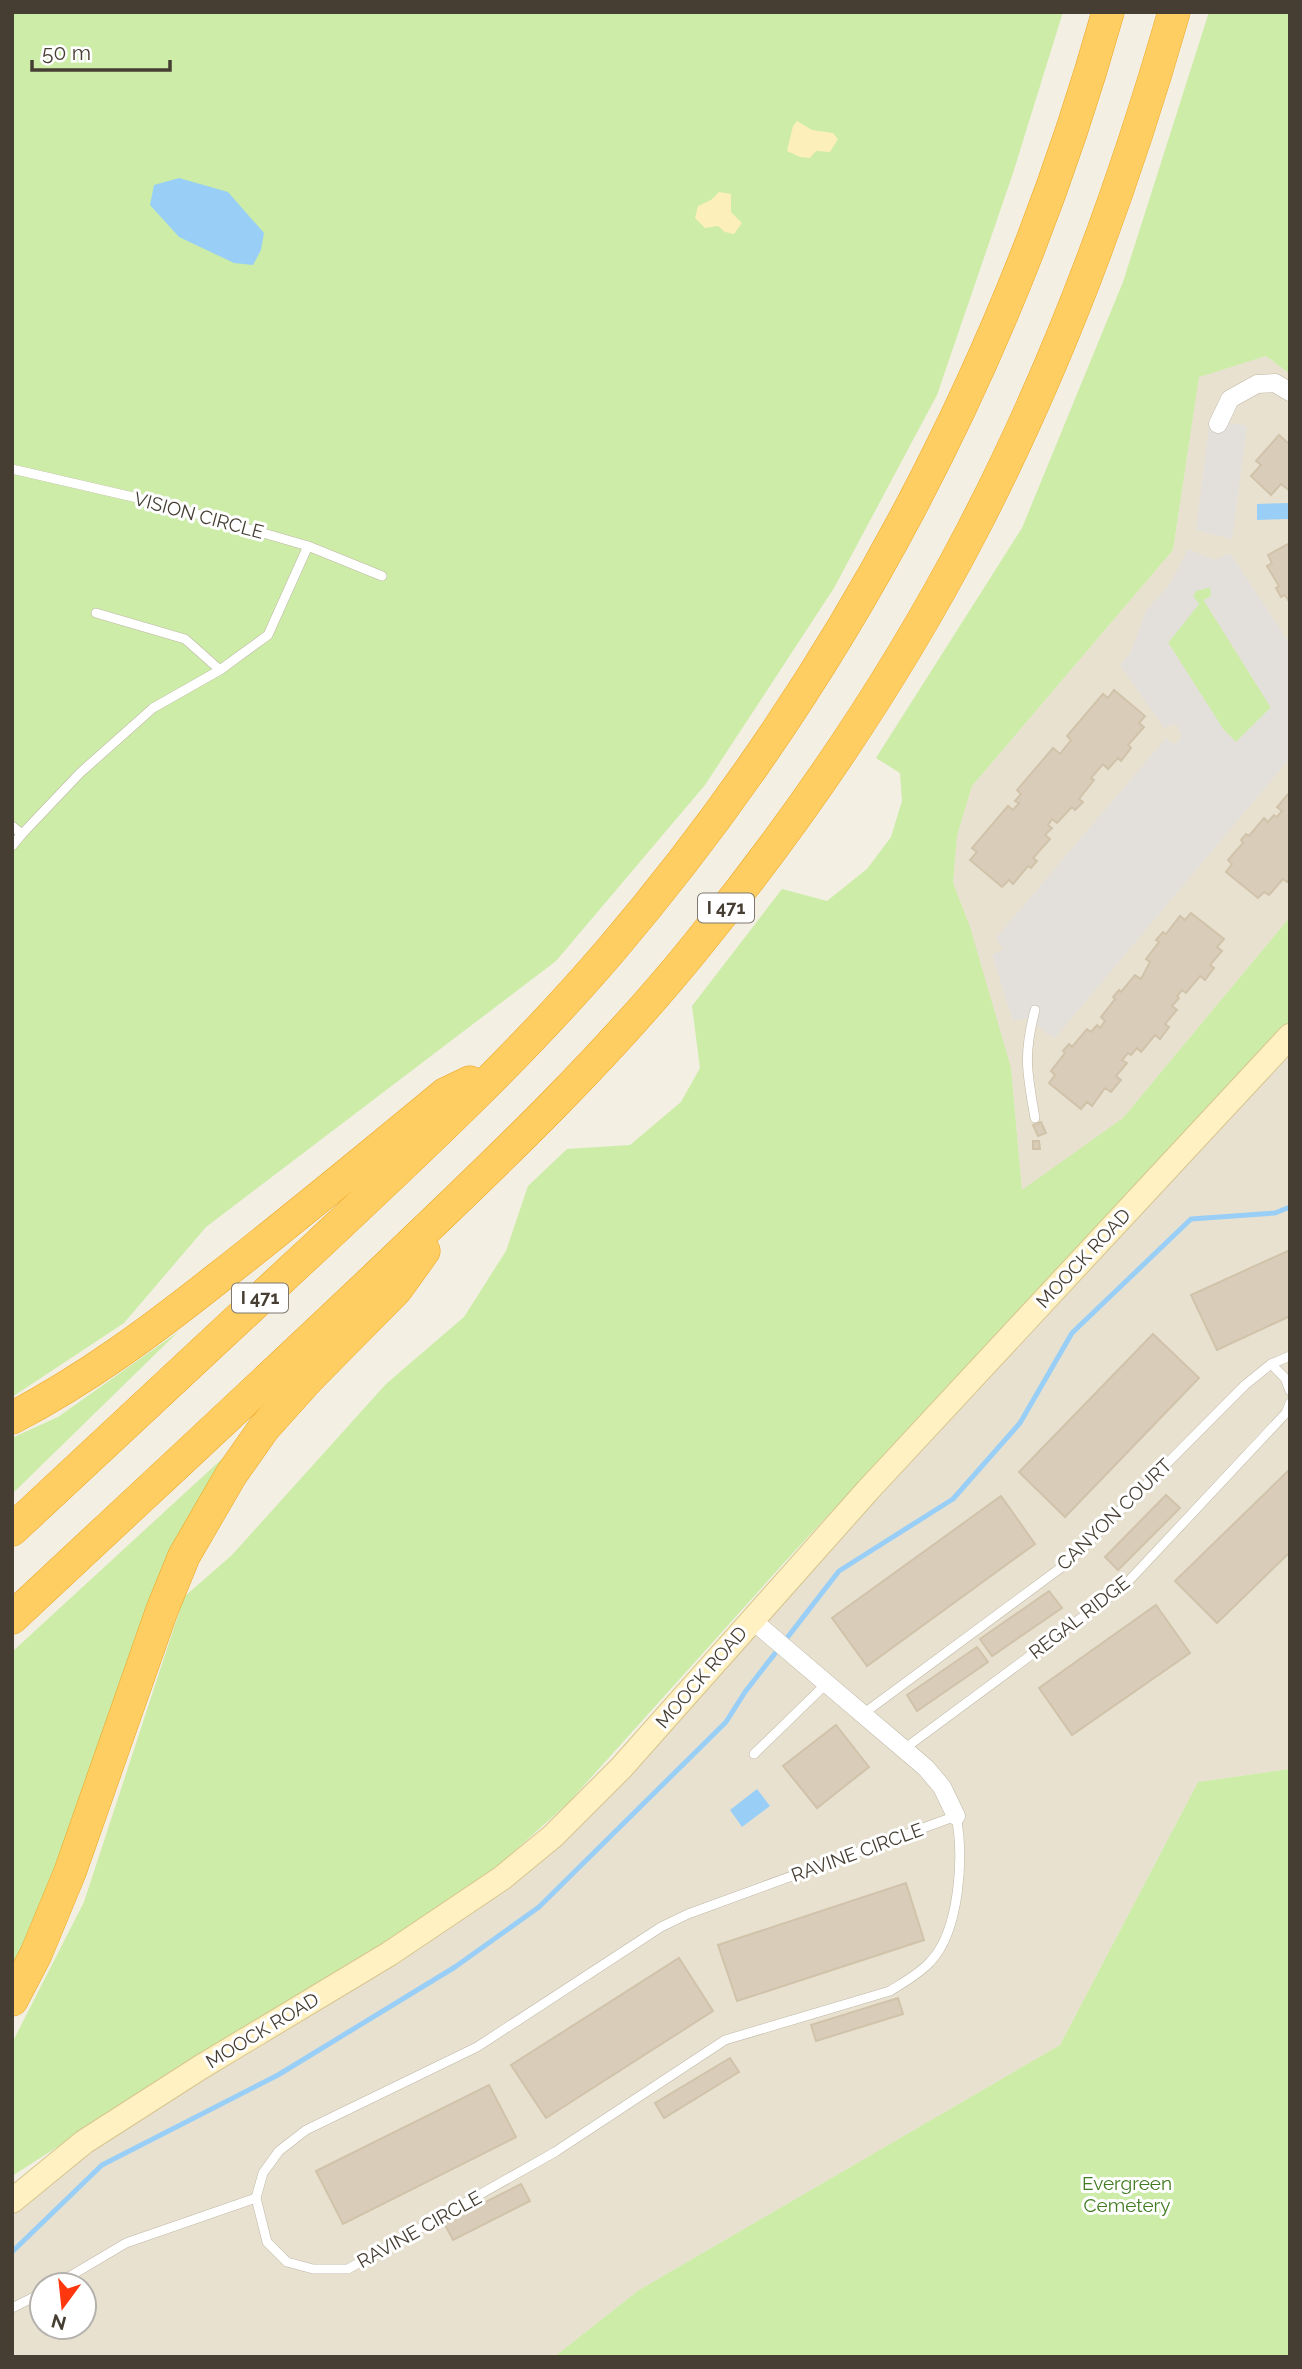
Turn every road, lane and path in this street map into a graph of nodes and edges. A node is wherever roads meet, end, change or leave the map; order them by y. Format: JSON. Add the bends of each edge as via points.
{"nodes":[{"id":1,"x":1108,"y":12,"type":"edge"},
{"id":2,"x":1174,"y":12,"type":"edge"},
{"id":3,"x":1290,"y":392,"type":"edge"},
{"id":4,"x":1218,"y":424,"type":"dead end"},
{"id":5,"x":12,"y":469,"type":"edge"},
{"id":6,"x":308,"y":546,"type":"junction"},
{"id":7,"x":382,"y":576,"type":"dead end"},
{"id":8,"x":96,"y":613,"type":"dead end"},
{"id":9,"x":220,"y":670,"type":"junction"},
{"id":10,"x":12,"y":826,"type":"edge"},
{"id":11,"x":22,"y":834,"type":"junction"},
{"id":12,"x":12,"y":846,"type":"edge"},
{"id":13,"x":1035,"y":1010,"type":"dead end"},
{"id":14,"x":1290,"y":1036,"type":"edge"},
{"id":15,"x":506,"y":1064,"type":"junction"},
{"id":16,"x":1035,"y":1118,"type":"dead end"},
{"id":17,"x":464,"y":1193,"type":"junction"},
{"id":18,"x":1290,"y":1356,"type":"edge"},
{"id":19,"x":1272,"y":1364,"type":"junction"},
{"id":20,"x":1290,"y":1391,"type":"edge"},
{"id":21,"x":1290,"y":1403,"type":"edge"},
{"id":22,"x":12,"y":1418,"type":"edge"},
{"id":23,"x":12,"y":1530,"type":"edge"},
{"id":24,"x":12,"y":1618,"type":"edge"},
{"id":25,"x":760,"y":1626,"type":"junction"},
{"id":26,"x":826,"y":1684,"type":"junction"},
{"id":27,"x":863,"y":1714,"type":"junction"},
{"id":28,"x":904,"y":1749,"type":"junction"},
{"id":29,"x":754,"y":1754,"type":"dead end"},
{"id":30,"x":956,"y":1816,"type":"junction"},
{"id":31,"x":12,"y":2000,"type":"edge"},
{"id":32,"x":256,"y":2198,"type":"junction"},
{"id":33,"x":12,"y":2201,"type":"edge"},
{"id":34,"x":79,"y":2271,"type":"edge"},
{"id":35,"x":28,"y":2299,"type":"edge"},
{"id":36,"x":12,"y":2308,"type":"edge"}],
"edges":[{"from":1,"to":15,"type":"highway","number":"I 471","via":[[1064,156],[1006,310],[918,495],[852,616],[725,806],[610,951]]},
{"from":2,"to":17,"type":"highway","number":"I 471","via":[[1116,195],[1069,321],[974,528],[929,610],[862,720],[697,946],[567,1090]]},
{"from":3,"to":4,"type":"street","via":[[1275,383],[1257,384],[1230,400]]},
{"from":5,"to":6,"type":"lane","name":"VISION CIRCLE","via":[[159,503]]},
{"from":6,"to":7,"type":"lane","name":"VISION CIRCLE"},
{"from":6,"to":9,"type":"lane","via":[[268,635]]},
{"from":8,"to":9,"type":"lane","via":[[185,639]]},
{"from":9,"to":11,"type":"lane","via":[[153,708],[80,772]]},
{"from":10,"to":11,"type":"lane"},
{"from":11,"to":12,"type":"lane"},
{"from":13,"to":16,"type":"lane","via":[[1026,1067]]},
{"from":14,"to":25,"type":"main road","name":"MOOCK ROAD","via":[[924,1429]]},
{"from":15,"to":22,"type":"highway","via":[[445,1094],[153,1329],[90,1374]]},
{"from":15,"to":23,"type":"highway","number":"I 471"},
{"from":17,"to":24,"type":"highway","number":"I 471"},
{"from":17,"to":31,"type":"highway","via":[[396,1290],[264,1428],[206,1516],[162,1610],[69,1872]]},
{"from":18,"to":19,"type":"lane","name":"CANYON COURT"},
{"from":19,"to":20,"type":"lane"},
{"from":19,"to":27,"type":"lane","name":"CANYON COURT","via":[[1245,1385],[1070,1561]]},
{"from":21,"to":28,"type":"lane","name":"REGAL RIDGE","via":[[1286,1413],[1123,1587]]},
{"from":25,"to":26,"type":"street","name":"RAVINE CIRCLE"},
{"from":25,"to":33,"type":"main road","name":"MOOCK ROAD","via":[[553,1836],[502,1878],[389,1954],[84,2142]]},
{"from":26,"to":27,"type":"street","name":"RAVINE CIRCLE"},
{"from":26,"to":29,"type":"lane"},
{"from":27,"to":28,"type":"street","name":"RAVINE CIRCLE"},
{"from":28,"to":30,"type":"street","name":"RAVINE CIRCLE","via":[[942,1787]]},
{"from":30,"to":32,"type":"lane","name":"RAVINE CIRCLE","via":[[661,1927],[477,2047],[306,2130],[279,2151],[263,2173]]},
{"from":30,"to":32,"type":"lane","name":"RAVINE CIRCLE","via":[[961,1838],[954,1912],[946,1938],[932,1961],[890,1991],[725,2040],[555,2152],[348,2269],[313,2269],[287,2262],[267,2242]]},
{"from":32,"to":34,"type":"lane","via":[[126,2243]]},
{"from":35,"to":36,"type":"lane"}]}
